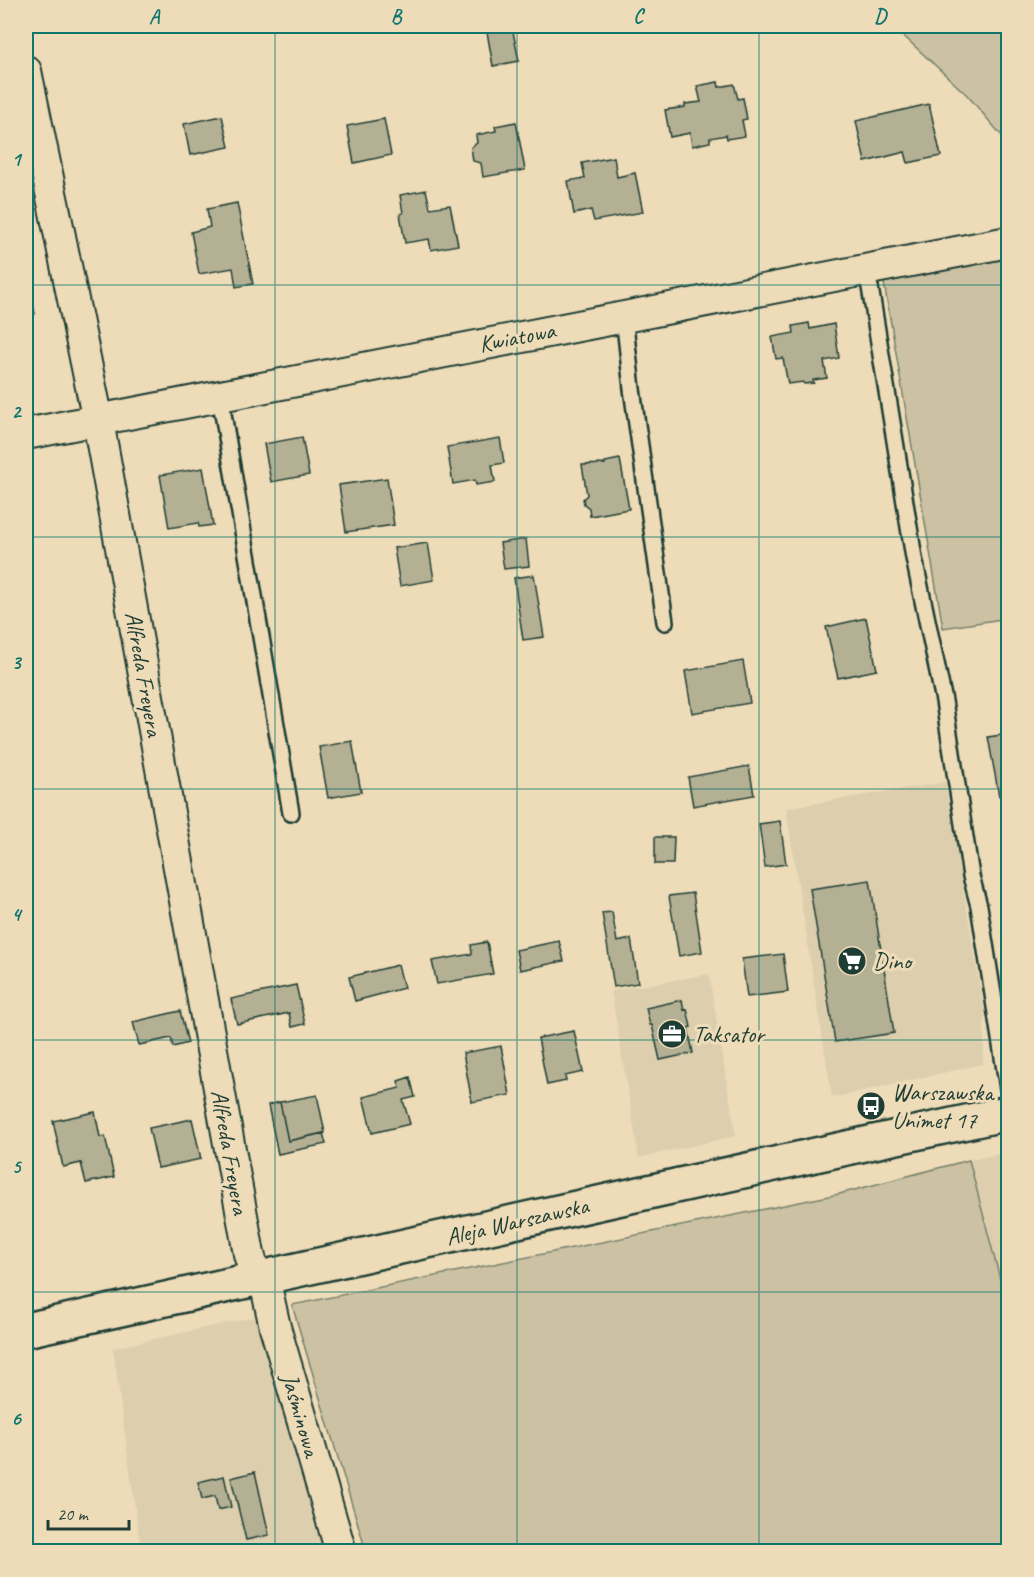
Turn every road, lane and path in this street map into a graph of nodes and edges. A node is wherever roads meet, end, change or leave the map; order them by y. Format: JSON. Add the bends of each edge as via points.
{"nodes":[{"id":1,"x":26,"y":71,"type":"edge"},
{"id":2,"x":1008,"y":242,"type":"edge"},
{"id":3,"x":865,"y":270,"type":"junction"},
{"id":4,"x":624,"y":316,"type":"junction"},
{"id":5,"x":220,"y":396,"type":"junction"},
{"id":6,"x":98,"y":421,"type":"junction"},
{"id":7,"x":26,"y":434,"type":"edge"},
{"id":8,"x":664,"y":622,"type":"dead end"},
{"id":9,"x":291,"y":813,"type":"dead end"},
{"id":10,"x":1008,"y":1089,"type":"edge"},
{"id":11,"x":1008,"y":1113,"type":"edge"},
{"id":12,"x":260,"y":1277,"type":"junction"},
{"id":13,"x":26,"y":1330,"type":"edge"},
{"id":14,"x":341,"y":1551,"type":"edge"}],
"edges":[{"from":1,"to":6,"type":"street","name":"Alfreda Freyera"},
{"from":2,"to":3,"type":"street","name":"Kwiatowa"},
{"from":3,"to":4,"type":"street","name":"Kwiatowa"},
{"from":3,"to":10,"type":"lane","via":[[914,558],[944,701]]},
{"from":4,"to":5,"type":"street","name":"Kwiatowa"},
{"from":4,"to":8,"type":"lane"},
{"from":5,"to":6,"type":"street","name":"Kwiatowa"},
{"from":5,"to":9,"type":"lane"},
{"from":6,"to":7,"type":"street","name":"Kwiatowa"},
{"from":6,"to":12,"type":"street","name":"Alfreda Freyera","via":[[249,1254]]},
{"from":11,"to":12,"type":"street","name":"Aleja Warszawska"},
{"from":12,"to":13,"type":"street","name":"Aleja Warszawska"},
{"from":12,"to":14,"type":"street","name":"Jaśminowa"}]}
